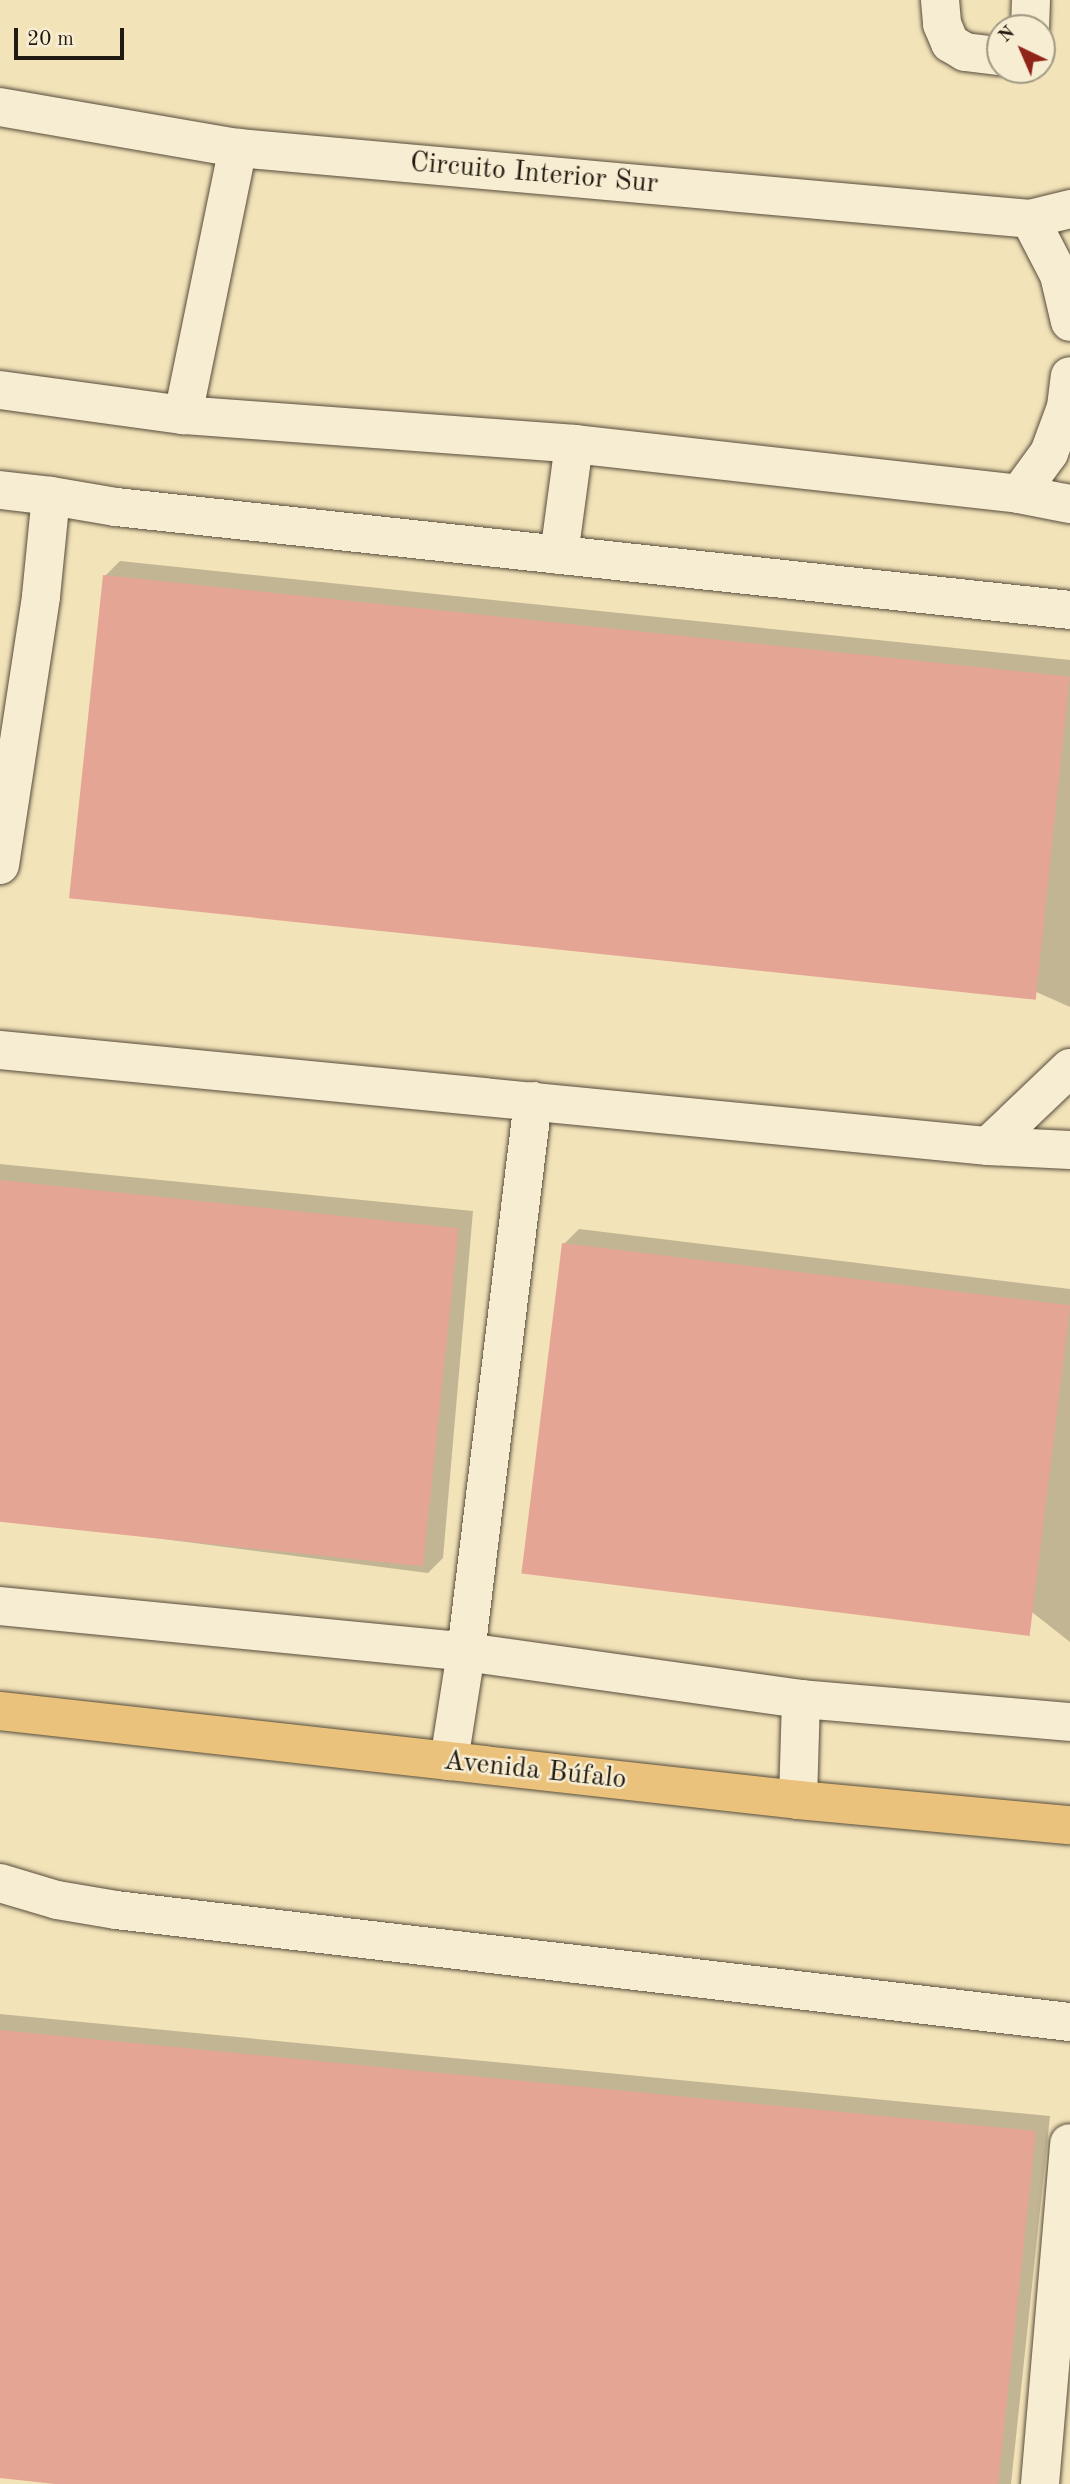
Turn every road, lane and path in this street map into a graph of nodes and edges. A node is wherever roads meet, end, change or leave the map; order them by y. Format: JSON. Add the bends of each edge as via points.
{"nodes":[{"id":1,"x":940,"y":0,"type":"edge"},
{"id":2,"x":986,"y":54,"type":"edge"},
{"id":3,"x":0,"y":107,"type":"edge"},
{"id":4,"x":238,"y":148,"type":"junction"},
{"id":5,"x":1070,"y":209,"type":"edge"},
{"id":6,"x":1030,"y":219,"type":"junction"},
{"id":7,"x":1070,"y":322,"type":"edge"},
{"id":8,"x":1070,"y":376,"type":"edge"},
{"id":9,"x":0,"y":390,"type":"edge"},
{"id":10,"x":183,"y":415,"type":"junction"},
{"id":11,"x":574,"y":444,"type":"junction"},
{"id":12,"x":0,"y":490,"type":"edge"},
{"id":13,"x":1019,"y":494,"type":"junction"},
{"id":14,"x":51,"y":496,"type":"junction"},
{"id":15,"x":1070,"y":504,"type":"edge"},
{"id":16,"x":559,"y":555,"type":"junction"},
{"id":17,"x":1070,"y":610,"type":"edge"},
{"id":18,"x":0,"y":865,"type":"edge"},
{"id":19,"x":0,"y":1050,"type":"edge"},
{"id":20,"x":1070,"y":1068,"type":"edge"},
{"id":21,"x":533,"y":1101,"type":"junction"},
{"id":22,"x":988,"y":1146,"type":"junction"},
{"id":23,"x":1070,"y":1150,"type":"edge"},
{"id":24,"x":0,"y":1606,"type":"edge"},
{"id":25,"x":466,"y":1652,"type":"junction"},
{"id":26,"x":801,"y":1699,"type":"junction"},
{"id":27,"x":0,"y":1711,"type":"edge"},
{"id":28,"x":1070,"y":1722,"type":"edge"},
{"id":29,"x":449,"y":1761,"type":"junction"},
{"id":30,"x":798,"y":1800,"type":"junction"},
{"id":31,"x":1070,"y":1825,"type":"edge"},
{"id":32,"x":0,"y":1883,"type":"edge"},
{"id":33,"x":1070,"y":2022,"type":"edge"},
{"id":34,"x":1069,"y":2143,"type":"edge"},
{"id":35,"x":1040,"y":2484,"type":"edge"}],
"edges":[{"from":1,"to":2,"type":"street","via":[[950,43],[965,52]]},
{"from":3,"to":4,"type":"street","name":"Circuito Interior Sur"},
{"from":4,"to":6,"type":"street","name":"Circuito Interior Sur"},
{"from":4,"to":10,"type":"street"},
{"from":5,"to":6,"type":"street","name":"Circuito Interior Sur"},
{"from":6,"to":7,"type":"street","via":[[1059,275]]},
{"from":8,"to":13,"type":"street","via":[[1066,407],[1049,453]]},
{"from":9,"to":10,"type":"street"},
{"from":10,"to":11,"type":"street"},
{"from":11,"to":13,"type":"street"},
{"from":11,"to":16,"type":"street"},
{"from":12,"to":14,"type":"street"},
{"from":13,"to":15,"type":"street"},
{"from":14,"to":16,"type":"street"},
{"from":14,"to":18,"type":"street","via":[[41,596]]},
{"from":16,"to":17,"type":"street"},
{"from":19,"to":21,"type":"street"},
{"from":20,"to":22,"type":"street"},
{"from":21,"to":22,"type":"street"},
{"from":21,"to":25,"type":"street"},
{"from":22,"to":23,"type":"street"},
{"from":24,"to":25,"type":"street"},
{"from":25,"to":26,"type":"street"},
{"from":25,"to":29,"type":"street"},
{"from":26,"to":28,"type":"street"},
{"from":26,"to":30,"type":"street"},
{"from":27,"to":29,"type":"main road","name":"Avenida Búfalo"},
{"from":29,"to":30,"type":"main road","name":"Avenida Búfalo"},
{"from":30,"to":31,"type":"main road","name":"Avenida Búfalo"},
{"from":32,"to":33,"type":"street","via":[[57,1900],[116,1910]]},
{"from":34,"to":35,"type":"street"}]}
